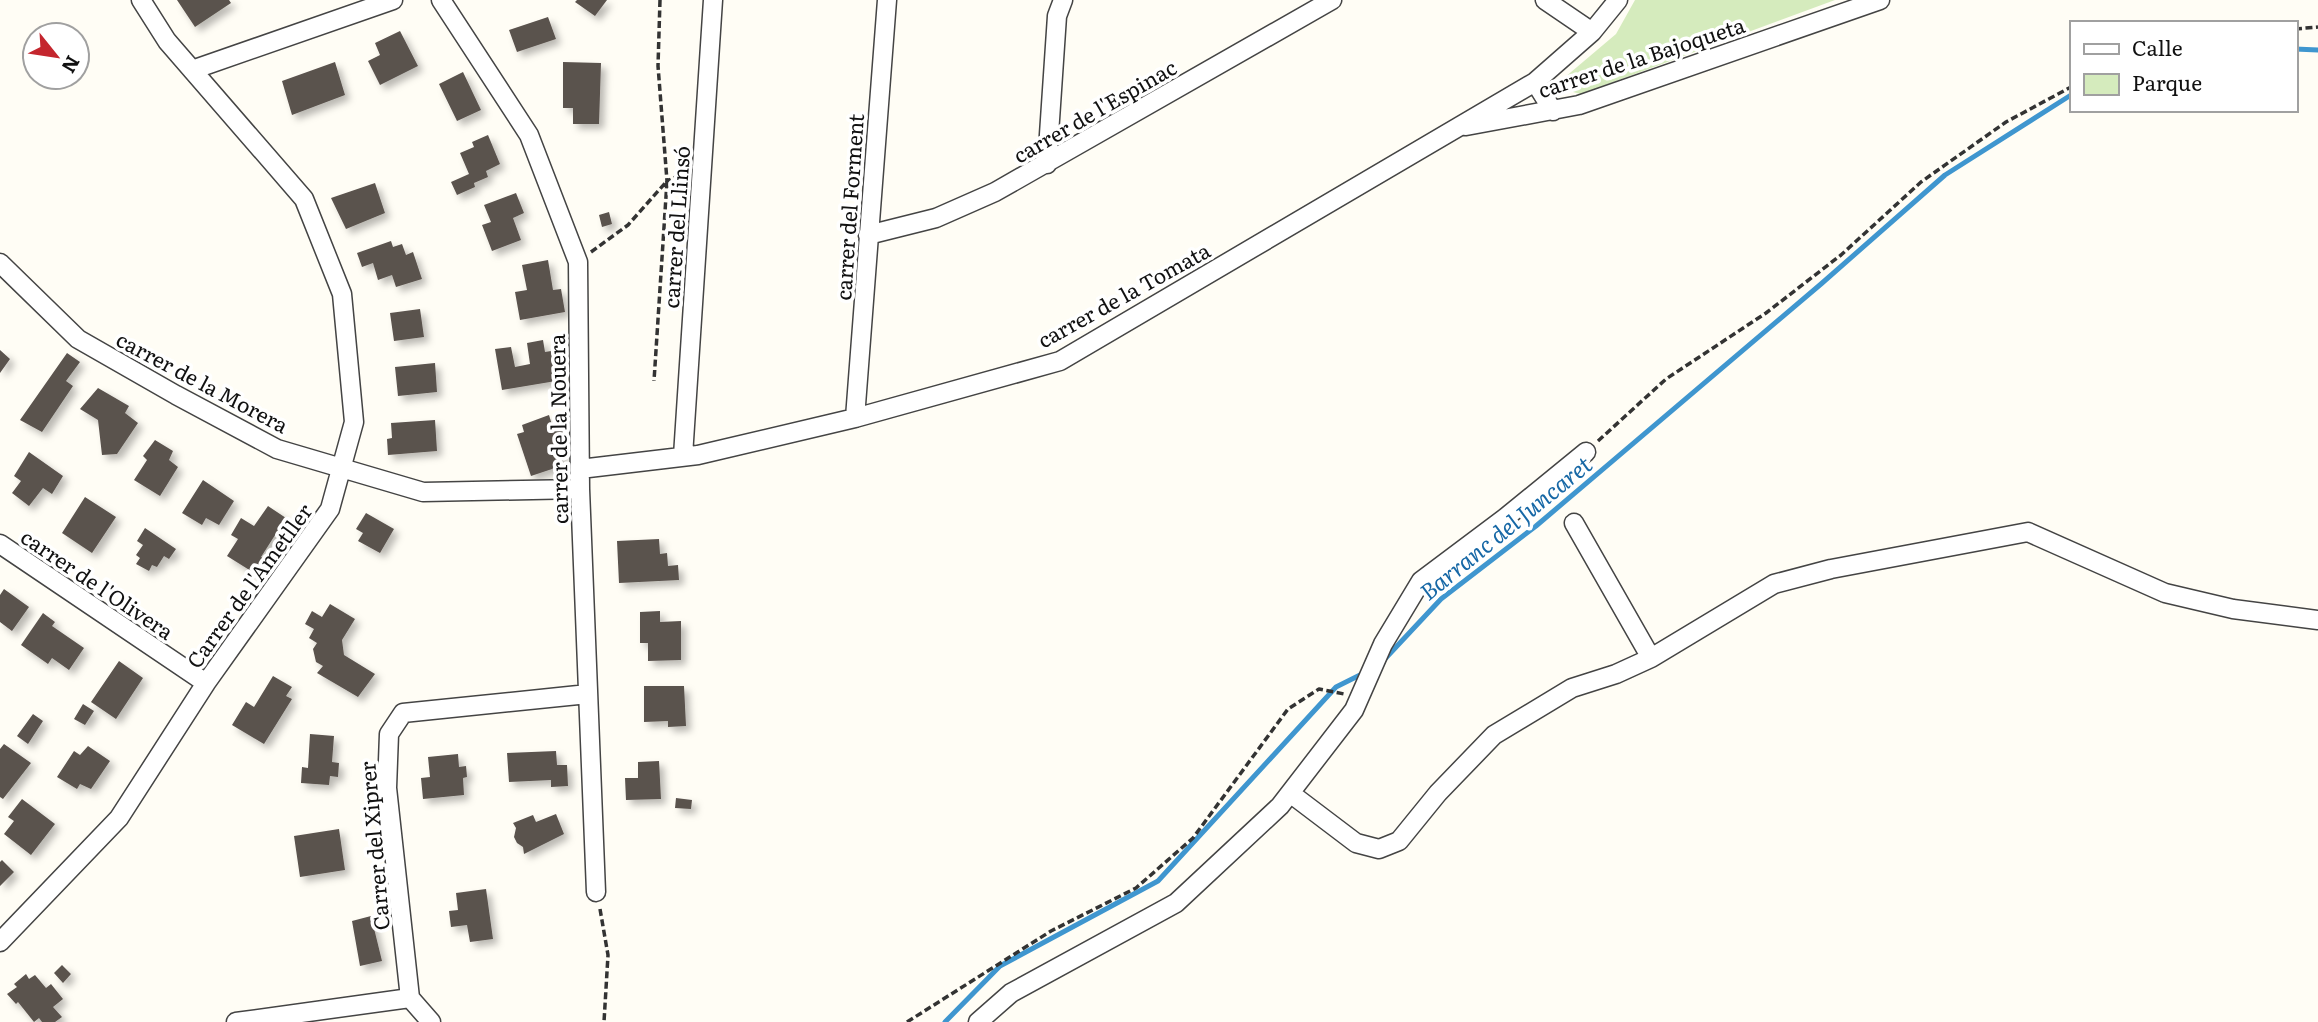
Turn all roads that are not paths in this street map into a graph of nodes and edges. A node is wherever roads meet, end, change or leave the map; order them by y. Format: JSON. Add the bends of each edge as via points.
{"nodes":[{"id":1,"x":142,"y":0,"type":"edge"},
{"id":2,"x":393,"y":0,"type":"edge"},
{"id":3,"x":441,"y":0,"type":"edge"},
{"id":4,"x":713,"y":0,"type":"edge"},
{"id":5,"x":887,"y":0,"type":"edge"},
{"id":6,"x":1063,"y":0,"type":"edge"},
{"id":7,"x":1332,"y":0,"type":"edge"},
{"id":8,"x":1545,"y":0,"type":"edge"},
{"id":9,"x":1618,"y":0,"type":"edge"},
{"id":10,"x":1880,"y":0,"type":"edge"},
{"id":11,"x":1592,"y":32,"type":"junction"},
{"id":12,"x":192,"y":69,"type":"junction"},
{"id":13,"x":1535,"y":82,"type":"junction"},
{"id":14,"x":1553,"y":111,"type":"junction"},
{"id":15,"x":1453,"y":128,"type":"junction"},
{"id":16,"x":1047,"y":164,"type":"junction"},
{"id":17,"x":868,"y":235,"type":"junction"},
{"id":18,"x":0,"y":263,"type":"edge"},
{"id":19,"x":855,"y":418,"type":"junction"},
{"id":20,"x":1586,"y":452,"type":"road end"},
{"id":21,"x":683,"y":456,"type":"junction"},
{"id":22,"x":341,"y":468,"type":"junction"},
{"id":23,"x":580,"y":469,"type":"junction"},
{"id":24,"x":580,"y":489,"type":"junction"},
{"id":25,"x":1574,"y":523,"type":"dead end"},
{"id":26,"x":0,"y":544,"type":"edge"},
{"id":27,"x":2318,"y":620,"type":"edge"},
{"id":28,"x":1651,"y":658,"type":"junction"},
{"id":29,"x":206,"y":683,"type":"junction"},
{"id":30,"x":588,"y":694,"type":"junction"},
{"id":31,"x":1290,"y":793,"type":"junction"},
{"id":32,"x":597,"y":892,"type":"road end"},
{"id":33,"x":0,"y":942,"type":"edge"},
{"id":34,"x":410,"y":998,"type":"junction"},
{"id":35,"x":236,"y":1022,"type":"edge"},
{"id":36,"x":430,"y":1022,"type":"edge"},
{"id":37,"x":978,"y":1022,"type":"edge"}],
"edges":[{"from":1,"to":12,"type":"street","name":"Carrer de l'Ametller","via":[[167,41]]},
{"from":2,"to":12,"type":"street"},
{"from":3,"to":23,"type":"street","name":"carrer de la Nouera","via":[[529,135],[578,261]]},
{"from":4,"to":21,"type":"street","name":"carrer del Llinsó"},
{"from":5,"to":17,"type":"street","name":"carrer del Forment"},
{"from":6,"to":16,"type":"street","via":[[1057,16]]},
{"from":7,"to":16,"type":"street","name":"carrer de l'Espinac"},
{"from":8,"to":11,"type":"street"},
{"from":9,"to":11,"type":"street","name":"carrer de la Tomata"},
{"from":10,"to":14,"type":"street","name":"carrer de la Bajoqueta"},
{"from":11,"to":13,"type":"street","name":"carrer de la Tomata"},
{"from":12,"to":22,"type":"street","name":"Carrer de l'Ametller","via":[[304,199],[342,294],[354,422]]},
{"from":13,"to":14,"type":"street"},
{"from":13,"to":15,"type":"street","name":"carrer de la Tomata"},
{"from":14,"to":15,"type":"street","name":"carrer de la Bajoqueta"},
{"from":15,"to":19,"type":"street","name":"carrer de la Tomata","via":[[1059,361]]},
{"from":16,"to":17,"type":"street","name":"carrer de l'Espinac","via":[[936,218]]},
{"from":17,"to":19,"type":"street","name":"carrer del Forment"},
{"from":18,"to":22,"type":"street","name":"carrer de la Morera","via":[[78,339],[277,449]]},
{"from":19,"to":21,"type":"street","name":"carrer de la Tomata"},
{"from":20,"to":31,"type":"street","via":[[1421,581],[1383,644],[1354,710]]},
{"from":21,"to":23,"type":"street","name":"carrer de la Tomata"},
{"from":22,"to":24,"type":"street","name":"carrer de la Morera","via":[[424,492]]},
{"from":22,"to":29,"type":"street","name":"Carrer de l'Ametller","via":[[330,509]]},
{"from":23,"to":24,"type":"street","name":"carrer de la Nouera"},
{"from":24,"to":30,"type":"street","name":"carrer de la Nouera"},
{"from":25,"to":28,"type":"street"},
{"from":26,"to":29,"type":"street","name":"carrer de l'Olivera"},
{"from":27,"to":28,"type":"street","via":[[2233,609],[2165,593],[2028,532],[1774,584]]},
{"from":28,"to":31,"type":"street","via":[[1572,688],[1494,735],[1399,841],[1379,849],[1356,843]]},
{"from":29,"to":33,"type":"street","name":"Carrer de l'Ametller","via":[[119,818]]},
{"from":30,"to":32,"type":"street","name":"carrer de la Nouera"},
{"from":30,"to":34,"type":"street","name":"Carrer del Xiprer","via":[[403,713],[388,734],[387,788]]},
{"from":31,"to":37,"type":"street","via":[[1176,903],[1011,993]]},
{"from":34,"to":35,"type":"street"},
{"from":34,"to":36,"type":"street"}]}
